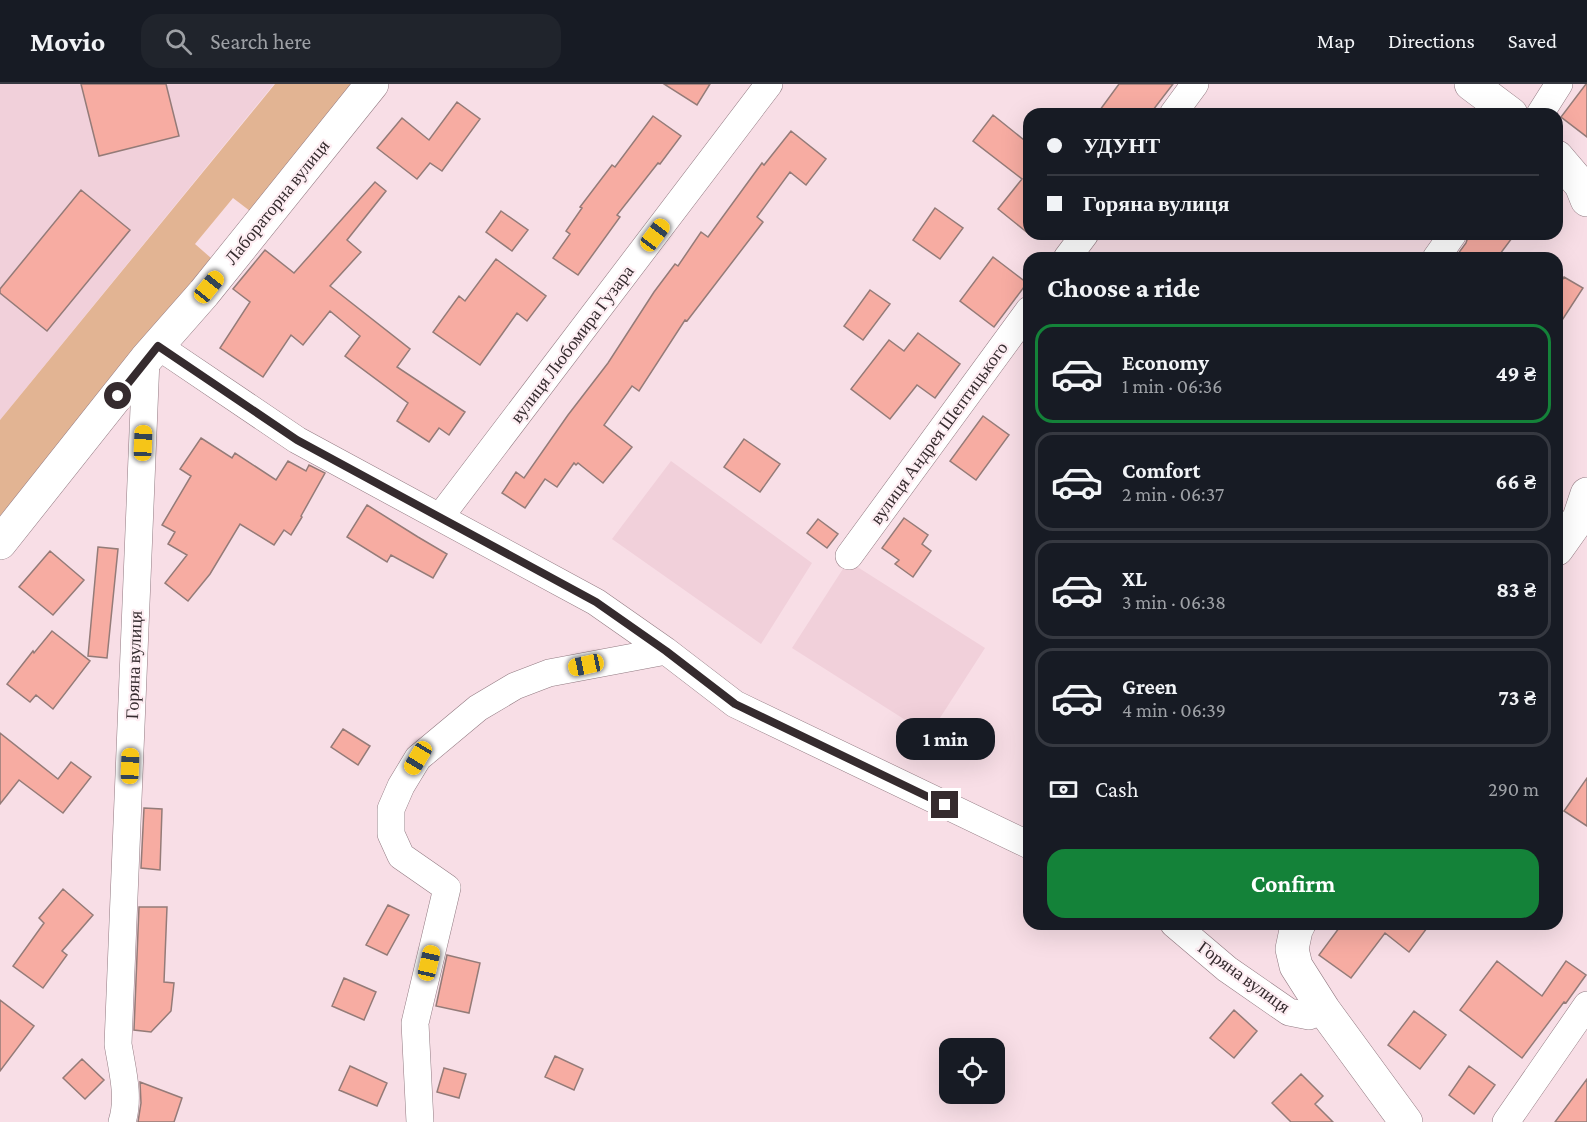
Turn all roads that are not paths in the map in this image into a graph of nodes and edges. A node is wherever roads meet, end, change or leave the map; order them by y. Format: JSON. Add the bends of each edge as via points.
{"nodes":[{"id":1,"x":372,"y":84,"type":"edge"},
{"id":2,"x":769,"y":84,"type":"edge"},
{"id":3,"x":1194,"y":84,"type":"edge"},
{"id":4,"x":1471,"y":84,"type":"edge"},
{"id":5,"x":1559,"y":84,"type":"edge"},
{"id":6,"x":1177,"y":108,"type":"edge"},
{"id":7,"x":1503,"y":108,"type":"edge"},
{"id":8,"x":1544,"y":108,"type":"edge"},
{"id":9,"x":1563,"y":164,"type":"edge"},
{"id":10,"x":1587,"y":200,"type":"edge"},
{"id":11,"x":1023,"y":318,"type":"edge"},
{"id":12,"x":152,"y":353,"type":"junction"},
{"id":13,"x":1587,"y":494,"type":"edge"},
{"id":14,"x":440,"y":518,"type":"junction"},
{"id":15,"x":1563,"y":541,"type":"edge"},
{"id":16,"x":0,"y":543,"type":"edge"},
{"id":17,"x":849,"y":556,"type":"dead end"},
{"id":18,"x":666,"y":651,"type":"junction"},
{"id":19,"x":1023,"y":842,"type":"edge"},
{"id":20,"x":1181,"y":930,"type":"edge"},
{"id":21,"x":1296,"y":930,"type":"edge"},
{"id":22,"x":1587,"y":1005,"type":"edge"},
{"id":23,"x":1324,"y":1010,"type":"junction"},
{"id":24,"x":122,"y":1122,"type":"edge"},
{"id":25,"x":420,"y":1122,"type":"edge"},
{"id":26,"x":1406,"y":1122,"type":"edge"},
{"id":27,"x":1506,"y":1122,"type":"edge"}],
"edges":[{"from":1,"to":12,"type":"main road","name":"Лабораторна вулиця"},
{"from":2,"to":14,"type":"street","name":"вулиця Любомира Гузара"},
{"from":3,"to":6,"type":"street"},
{"from":4,"to":7,"type":"main road"},
{"from":5,"to":8,"type":"street"},
{"from":9,"to":10,"type":"main road","via":[[1581,185]]},
{"from":11,"to":17,"type":"street","name":"вулиця Андрея Шептицького"},
{"from":12,"to":14,"type":"street","via":[[297,440]]},
{"from":12,"to":16,"type":"main road","name":"Лабораторна вулиця"},
{"from":12,"to":24,"type":"street","name":"Горяна вулиця","via":[[118,1044],[125,1088]]},
{"from":13,"to":15,"type":"main road","via":[[1579,518]]},
{"from":14,"to":18,"type":"street","via":[[596,602]]},
{"from":18,"to":19,"type":"street","via":[[735,704]]},
{"from":18,"to":25,"type":"street","via":[[549,673],[514,686],[478,708],[418,758],[401,786],[391,809],[391,834],[401,856],[447,888],[415,1023]]},
{"from":20,"to":23,"type":"street","name":"Горяна вулиця","via":[[1227,969],[1289,1012],[1309,1016]]},
{"from":21,"to":23,"type":"main road","via":[[1292,949],[1296,966]]},
{"from":22,"to":27,"type":"street"},
{"from":23,"to":26,"type":"main road"}]}
